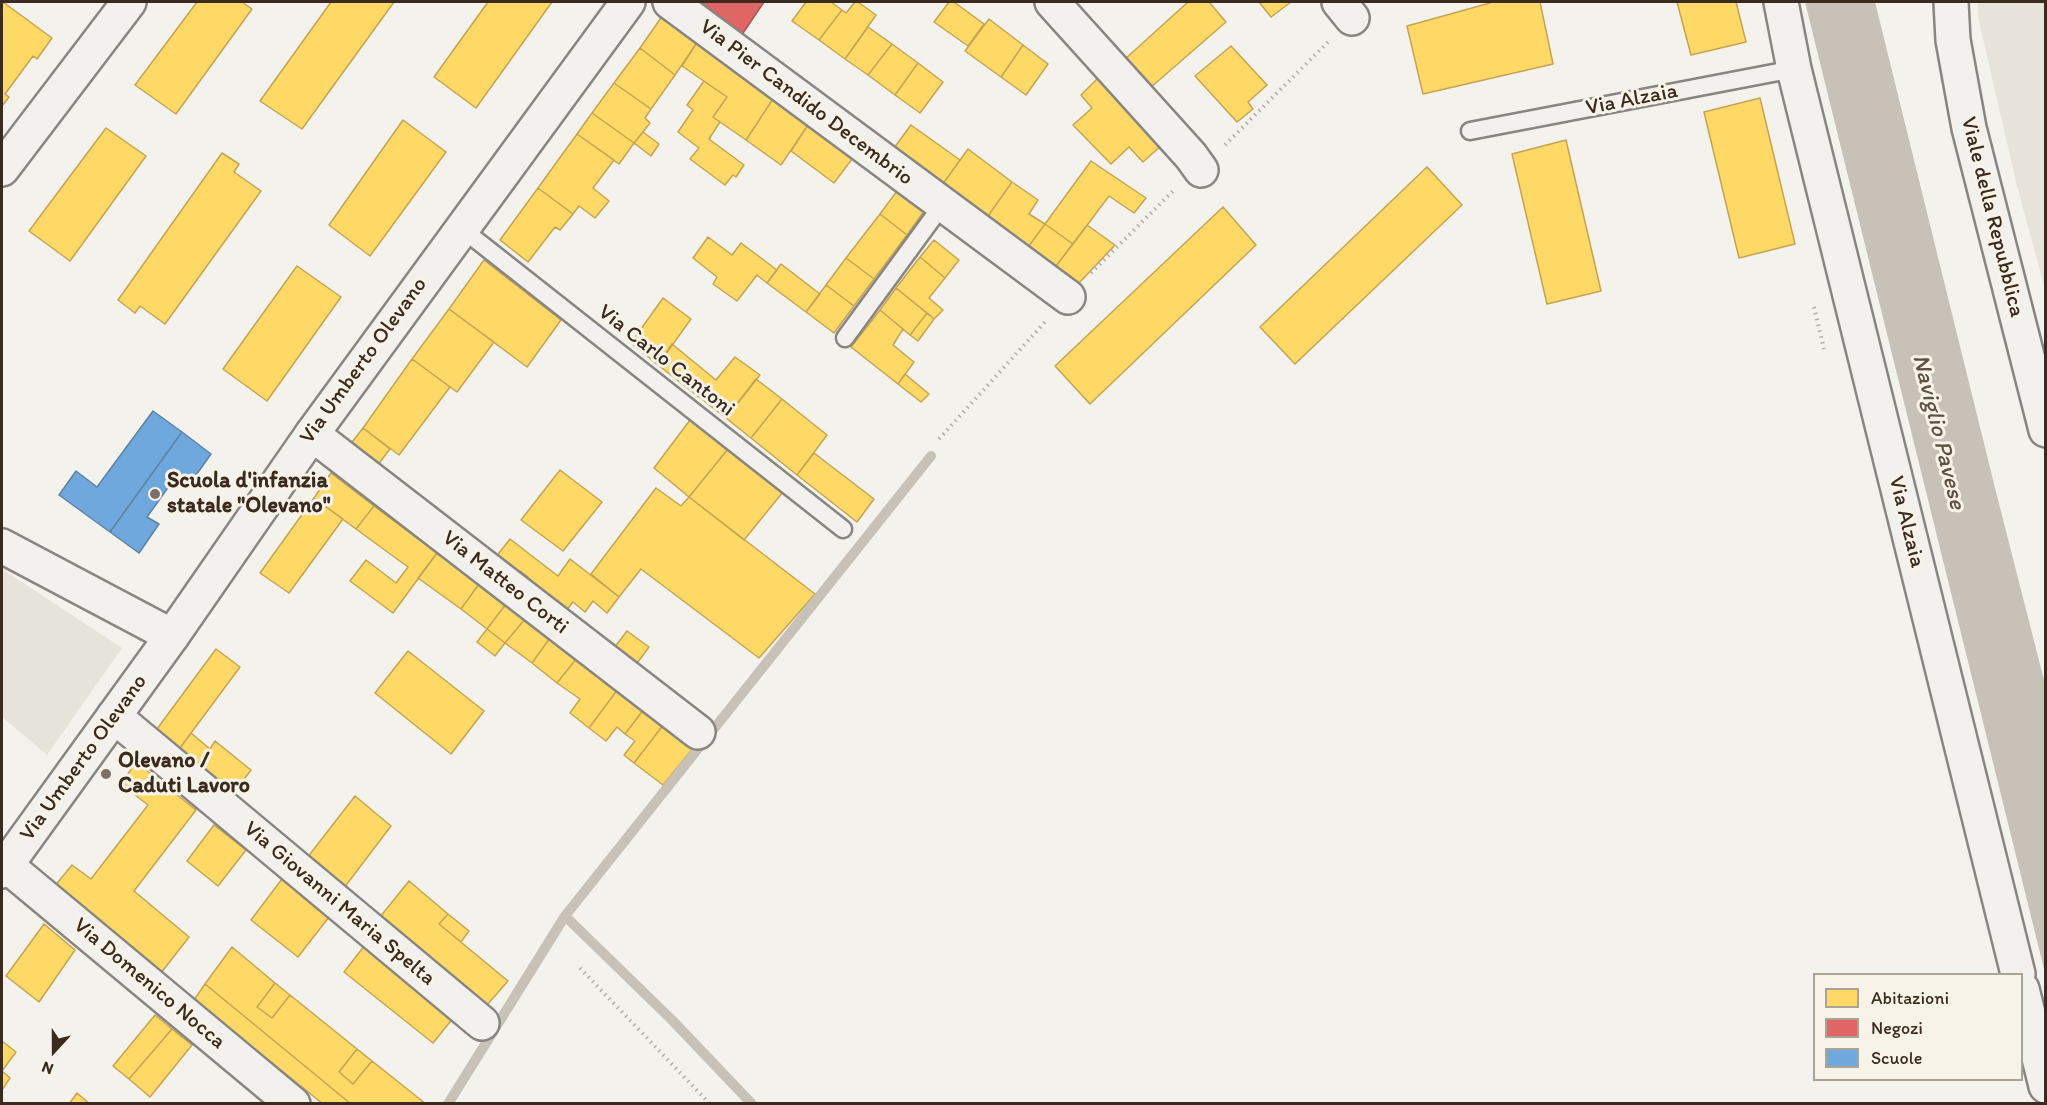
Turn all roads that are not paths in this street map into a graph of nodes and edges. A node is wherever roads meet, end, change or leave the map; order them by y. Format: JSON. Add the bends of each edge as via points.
{"nodes":[{"id":1,"x":129,"y":2,"type":"edge"},
{"id":2,"x":670,"y":2,"type":"edge"},
{"id":3,"x":1052,"y":2,"type":"edge"},
{"id":4,"x":1781,"y":2,"type":"edge"},
{"id":5,"x":1951,"y":2,"type":"edge"},
{"id":6,"x":619,"y":5,"type":"edge"},
{"id":7,"x":1794,"y":69,"type":"junction"},
{"id":8,"x":1470,"y":131,"type":"dead end"},
{"id":9,"x":2,"y":169,"type":"edge"},
{"id":10,"x":1201,"y":170,"type":"road end"},
{"id":11,"x":943,"y":204,"type":"junction"},
{"id":12,"x":461,"y":228,"type":"junction"},
{"id":13,"x":1068,"y":297,"type":"road end"},
{"id":14,"x":845,"y":338,"type":"dead end"},
{"id":15,"x":2046,"y":430,"type":"edge"},
{"id":16,"x":312,"y":434,"type":"junction"},
{"id":17,"x":843,"y":529,"type":"dead end"},
{"id":18,"x":2,"y":546,"type":"edge"},
{"id":19,"x":172,"y":636,"type":"junction"},
{"id":20,"x":114,"y":716,"type":"junction"},
{"id":21,"x":698,"y":732,"type":"dead end"},
{"id":22,"x":4,"y":868,"type":"edge"},
{"id":23,"x":2018,"y":973,"type":"edge"},
{"id":24,"x":2023,"y":993,"type":"edge"},
{"id":25,"x":482,"y":1023,"type":"dead end"},
{"id":26,"x":2046,"y":1086,"type":"edge"},
{"id":27,"x":293,"y":1104,"type":"edge"}],
"edges":[{"from":1,"to":9,"type":"street"},
{"from":2,"to":11,"type":"street","name":"Via Pier Candido Decembrio"},
{"from":3,"to":10,"type":"street"},
{"from":4,"to":7,"type":"street","name":"Via Alzaia"},
{"from":5,"to":15,"type":"street","name":"Viale della Repubblica","via":[[1953,40],[1969,128]]},
{"from":6,"to":12,"type":"street","name":"Via Umberto Olevano"},
{"from":7,"to":8,"type":"lane","name":"Via Alzaia"},
{"from":7,"to":23,"type":"street","name":"Via Alzaia"},
{"from":11,"to":13,"type":"street","name":"Via Pier Candido Decembrio"},
{"from":11,"to":14,"type":"lane"},
{"from":12,"to":16,"type":"street","name":"Via Umberto Olevano"},
{"from":12,"to":17,"type":"lane","name":"Via Carlo Cantoni"},
{"from":16,"to":19,"type":"street","name":"Via Umberto Olevano"},
{"from":16,"to":21,"type":"street","name":"Via Matteo Corti"},
{"from":18,"to":19,"type":"street"},
{"from":19,"to":20,"type":"street","name":"Via Umberto Olevano"},
{"from":20,"to":22,"type":"street","name":"Via Umberto Olevano"},
{"from":20,"to":25,"type":"street","name":"Via Giovanni Maria Spelta"},
{"from":22,"to":27,"type":"street","name":"Via Domenico Nocca"},
{"from":24,"to":26,"type":"street"}]}
